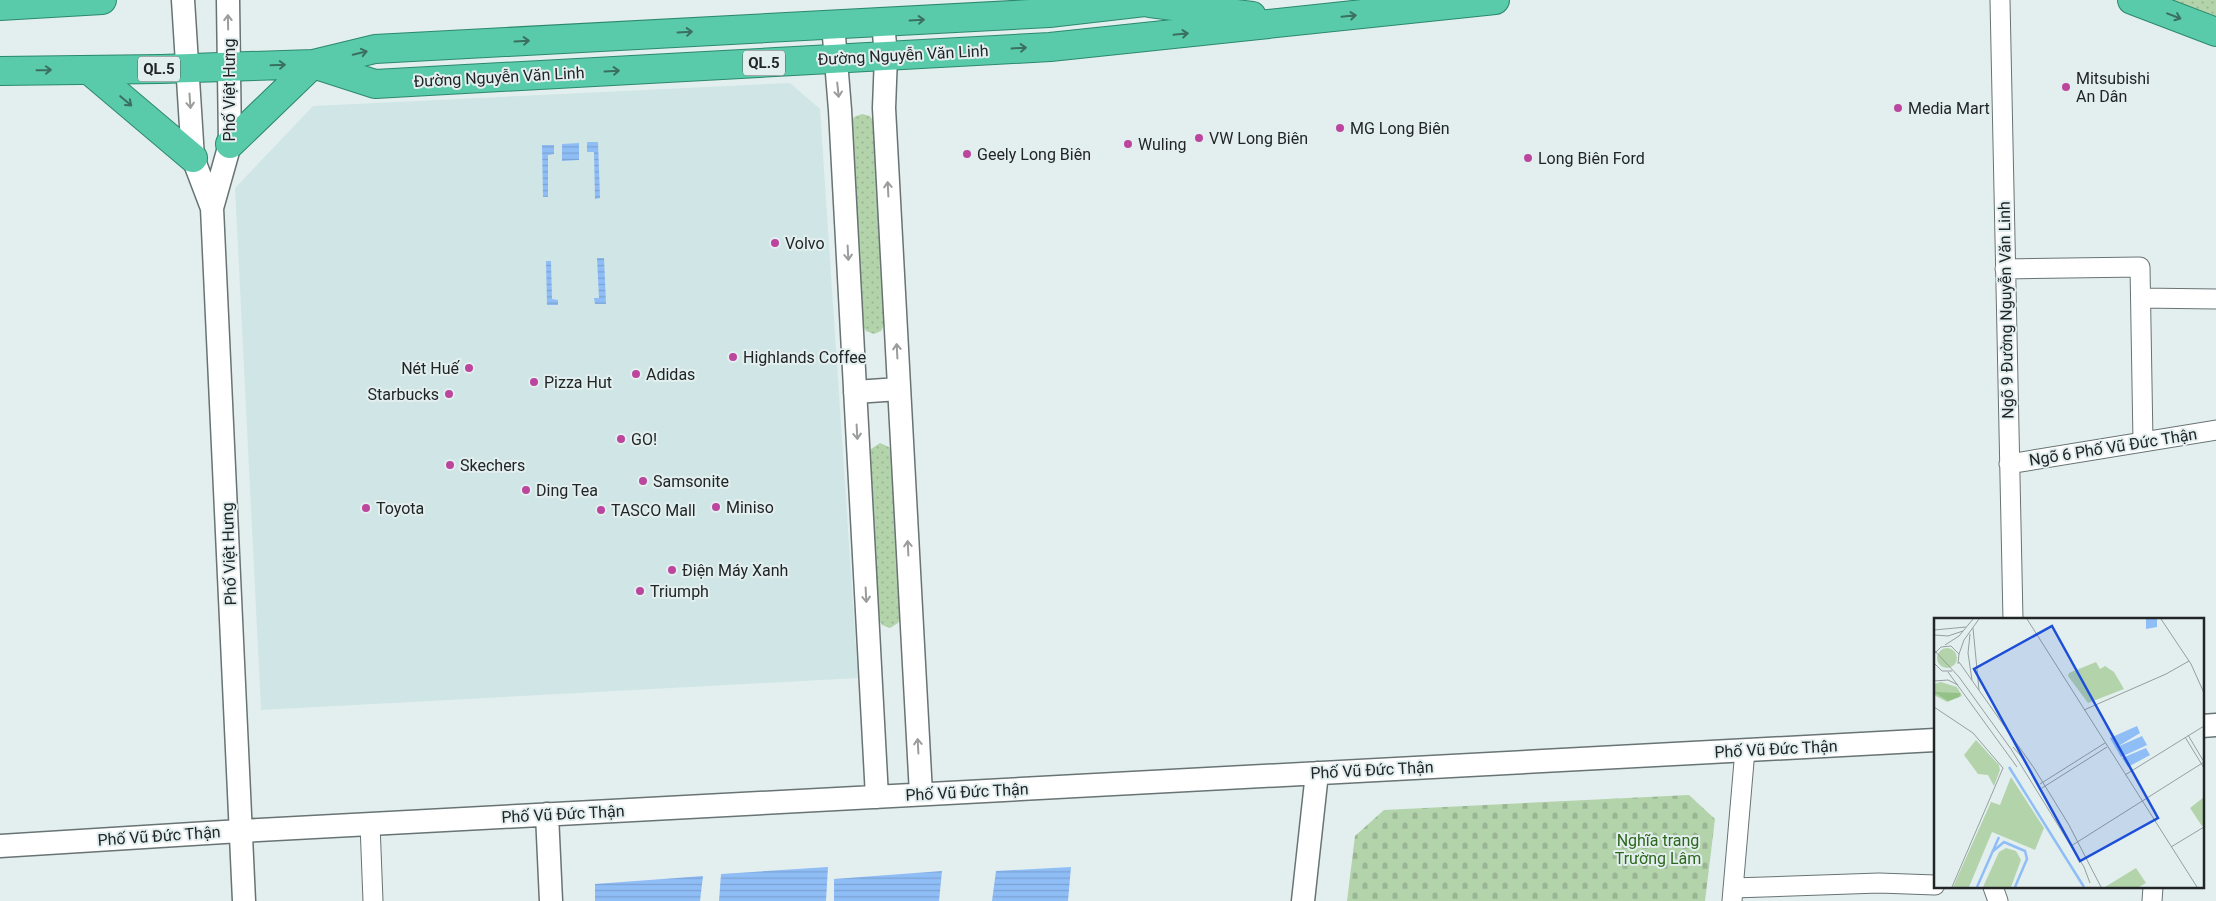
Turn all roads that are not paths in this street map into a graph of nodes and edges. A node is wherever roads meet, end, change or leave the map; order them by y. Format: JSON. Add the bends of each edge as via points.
{"nodes":[{"id":1,"x":102,"y":0,"type":"edge"},
{"id":2,"x":183,"y":0,"type":"edge"},
{"id":3,"x":228,"y":0,"type":"edge"},
{"id":4,"x":1495,"y":0,"type":"edge"},
{"id":5,"x":2000,"y":0,"type":"edge"},
{"id":6,"x":2132,"y":0,"type":"edge"},
{"id":7,"x":1156,"y":1,"type":"edge"},
{"id":8,"x":0,"y":6,"type":"edge"},
{"id":9,"x":883,"y":22,"type":"junction"},
{"id":10,"x":1300,"y":22,"type":"junction"},
{"id":11,"x":833,"y":24,"type":"junction"},
{"id":12,"x":2216,"y":32,"type":"edge"},
{"id":13,"x":886,"y":56,"type":"junction"},
{"id":14,"x":835,"y":59,"type":"junction"},
{"id":15,"x":313,"y":64,"type":"junction"},
{"id":16,"x":230,"y":67,"type":"junction"},
{"id":17,"x":188,"y":68,"type":"junction"},
{"id":18,"x":89,"y":70,"type":"junction"},
{"id":19,"x":0,"y":71,"type":"edge"},
{"id":20,"x":230,"y":144,"type":"junction"},
{"id":21,"x":193,"y":158,"type":"junction"},
{"id":22,"x":212,"y":208,"type":"junction"},
{"id":23,"x":2005,"y":269,"type":"junction"},
{"id":24,"x":2141,"y":298,"type":"junction"},
{"id":25,"x":2216,"y":299,"type":"edge"},
{"id":26,"x":899,"y":389,"type":"junction"},
{"id":27,"x":855,"y":392,"type":"junction"},
{"id":28,"x":2216,"y":430,"type":"edge"},
{"id":29,"x":2142,"y":442,"type":"junction"},
{"id":30,"x":2009,"y":464,"type":"junction"},
{"id":31,"x":2013,"y":618,"type":"edge"},
{"id":32,"x":1934,"y":740,"type":"edge"},
{"id":33,"x":1745,"y":750,"type":"junction"},
{"id":34,"x":1317,"y":773,"type":"junction"},
{"id":35,"x":921,"y":794,"type":"junction"},
{"id":36,"x":877,"y":797,"type":"junction"},
{"id":37,"x":547,"y":814,"type":"junction"},
{"id":38,"x":370,"y":824,"type":"junction"},
{"id":39,"x":240,"y":831,"type":"junction"},
{"id":40,"x":0,"y":846,"type":"edge"},
{"id":41,"x":1934,"y":885,"type":"edge"},
{"id":42,"x":1993,"y":888,"type":"edge"},
{"id":43,"x":2153,"y":888,"type":"edge"},
{"id":44,"x":1878,"y":892,"type":"edge"},
{"id":45,"x":1733,"y":895,"type":"edge"},
{"id":46,"x":244,"y":901,"type":"edge"},
{"id":47,"x":372,"y":901,"type":"edge"},
{"id":48,"x":551,"y":901,"type":"edge"},
{"id":49,"x":1303,"y":901,"type":"edge"},
{"id":50,"x":1998,"y":901,"type":"edge"},
{"id":51,"x":2152,"y":901,"type":"edge"}],
"edges":[{"from":1,"to":8,"type":"highway"},
{"from":2,"to":17,"type":"street","name":"Phố Việt Hưng"},
{"from":16,"to":3,"type":"street","name":"Phố Việt Hưng","one_way":true},
{"from":10,"to":4,"type":"highway","name":"Đường Nguyễn Văn Linh","number":"QL.5","one_way":true},
{"from":5,"to":23,"type":"street","name":"Ngõ 9 Đường Nguyễn Văn Linh"},
{"from":6,"to":12,"type":"highway","one_way":true},
{"from":9,"to":7,"type":"highway","name":"Đường Nguyễn Văn Linh","number":"QL.5","one_way":true,"via":[[1048,13]]},
{"from":7,"to":10,"type":"highway","name":"Đường Nguyễn Văn Linh"},
{"from":9,"to":11,"type":"highway","name":"Đường Nguyễn Văn Linh","number":"QL.5"},
{"from":9,"to":13,"type":"street"},
{"from":13,"to":10,"type":"highway","name":"Đường Nguyễn Văn Linh","number":"QL.5","one_way":true,"via":[[1050,47]]},
{"from":11,"to":14,"type":"street"},
{"from":15,"to":11,"type":"highway","name":"Đường Nguyễn Văn Linh","number":"QL.5","one_way":true,"via":[[375,49]]},
{"from":13,"to":14,"type":"highway","name":"Đường Nguyễn Văn Linh","number":"QL.5"},
{"from":26,"to":13,"type":"street","one_way":true,"via":[[884,108]]},
{"from":15,"to":14,"type":"highway","name":"Đường Nguyễn Văn Linh","number":"QL.5","one_way":true,"via":[[375,84]]},
{"from":14,"to":27,"type":"street","one_way":true},
{"from":16,"to":15,"type":"highway","name":"Đường Nguyễn Văn Linh","number":"QL.5","one_way":true},
{"from":15,"to":20,"type":"highway"},
{"from":16,"to":17,"type":"highway","name":"Đường Nguyễn Văn Linh","number":"QL.5"},
{"from":16,"to":20,"type":"street","name":"Phố Việt Hưng"},
{"from":17,"to":18,"type":"highway","name":"Đường Nguyễn Văn Linh","number":"QL.5"},
{"from":17,"to":21,"type":"street","name":"Phố Việt Hưng","one_way":true},
{"from":19,"to":18,"type":"highway","name":"Đường Nguyễn Văn Linh","number":"QL.5","one_way":true},
{"from":18,"to":21,"type":"highway","one_way":true},
{"from":20,"to":22,"type":"street","name":"Phố Việt Hưng"},
{"from":21,"to":22,"type":"street","name":"Phố Việt Hưng"},
{"from":22,"to":39,"type":"street","name":"Phố Việt Hưng"},
{"from":23,"to":24,"type":"street","via":[[2140,267]]},
{"from":23,"to":30,"type":"street","name":"Ngõ 9 Đường Nguyễn Văn Linh"},
{"from":24,"to":25,"type":"street"},
{"from":24,"to":29,"type":"street"},
{"from":26,"to":27,"type":"street"},
{"from":35,"to":26,"type":"street","one_way":true},
{"from":27,"to":36,"type":"street","one_way":true},
{"from":28,"to":29,"type":"street","name":"Ngõ 6 Phố Vũ Đức Thận"},
{"from":29,"to":30,"type":"street","name":"Ngõ 6 Phố Vũ Đức Thận"},
{"from":30,"to":31,"type":"street","name":"Ngõ 9 Đường Nguyễn Văn Linh"},
{"from":32,"to":33,"type":"street","name":"Phố Vũ Đức Thận"},
{"from":33,"to":34,"type":"street","name":"Phố Vũ Đức Thận"},
{"from":33,"to":45,"type":"street"},
{"from":34,"to":35,"type":"street","name":"Phố Vũ Đức Thận"},
{"from":34,"to":49,"type":"street"},
{"from":35,"to":36,"type":"street","name":"Phố Vũ Đức Thận"},
{"from":36,"to":37,"type":"street","name":"Phố Vũ Đức Thận"},
{"from":37,"to":38,"type":"street","name":"Phố Vũ Đức Thận"},
{"from":37,"to":48,"type":"street"},
{"from":38,"to":39,"type":"street","name":"Phố Vũ Đức Thận"},
{"from":38,"to":47,"type":"street"},
{"from":39,"to":40,"type":"street","name":"Phố Vũ Đức Thận"},
{"from":39,"to":46,"type":"street","name":"Phố Việt Hưng"},
{"from":41,"to":44,"type":"street"},
{"from":42,"to":50,"type":"street"},
{"from":43,"to":51,"type":"street"},
{"from":44,"to":45,"type":"street"}]}
